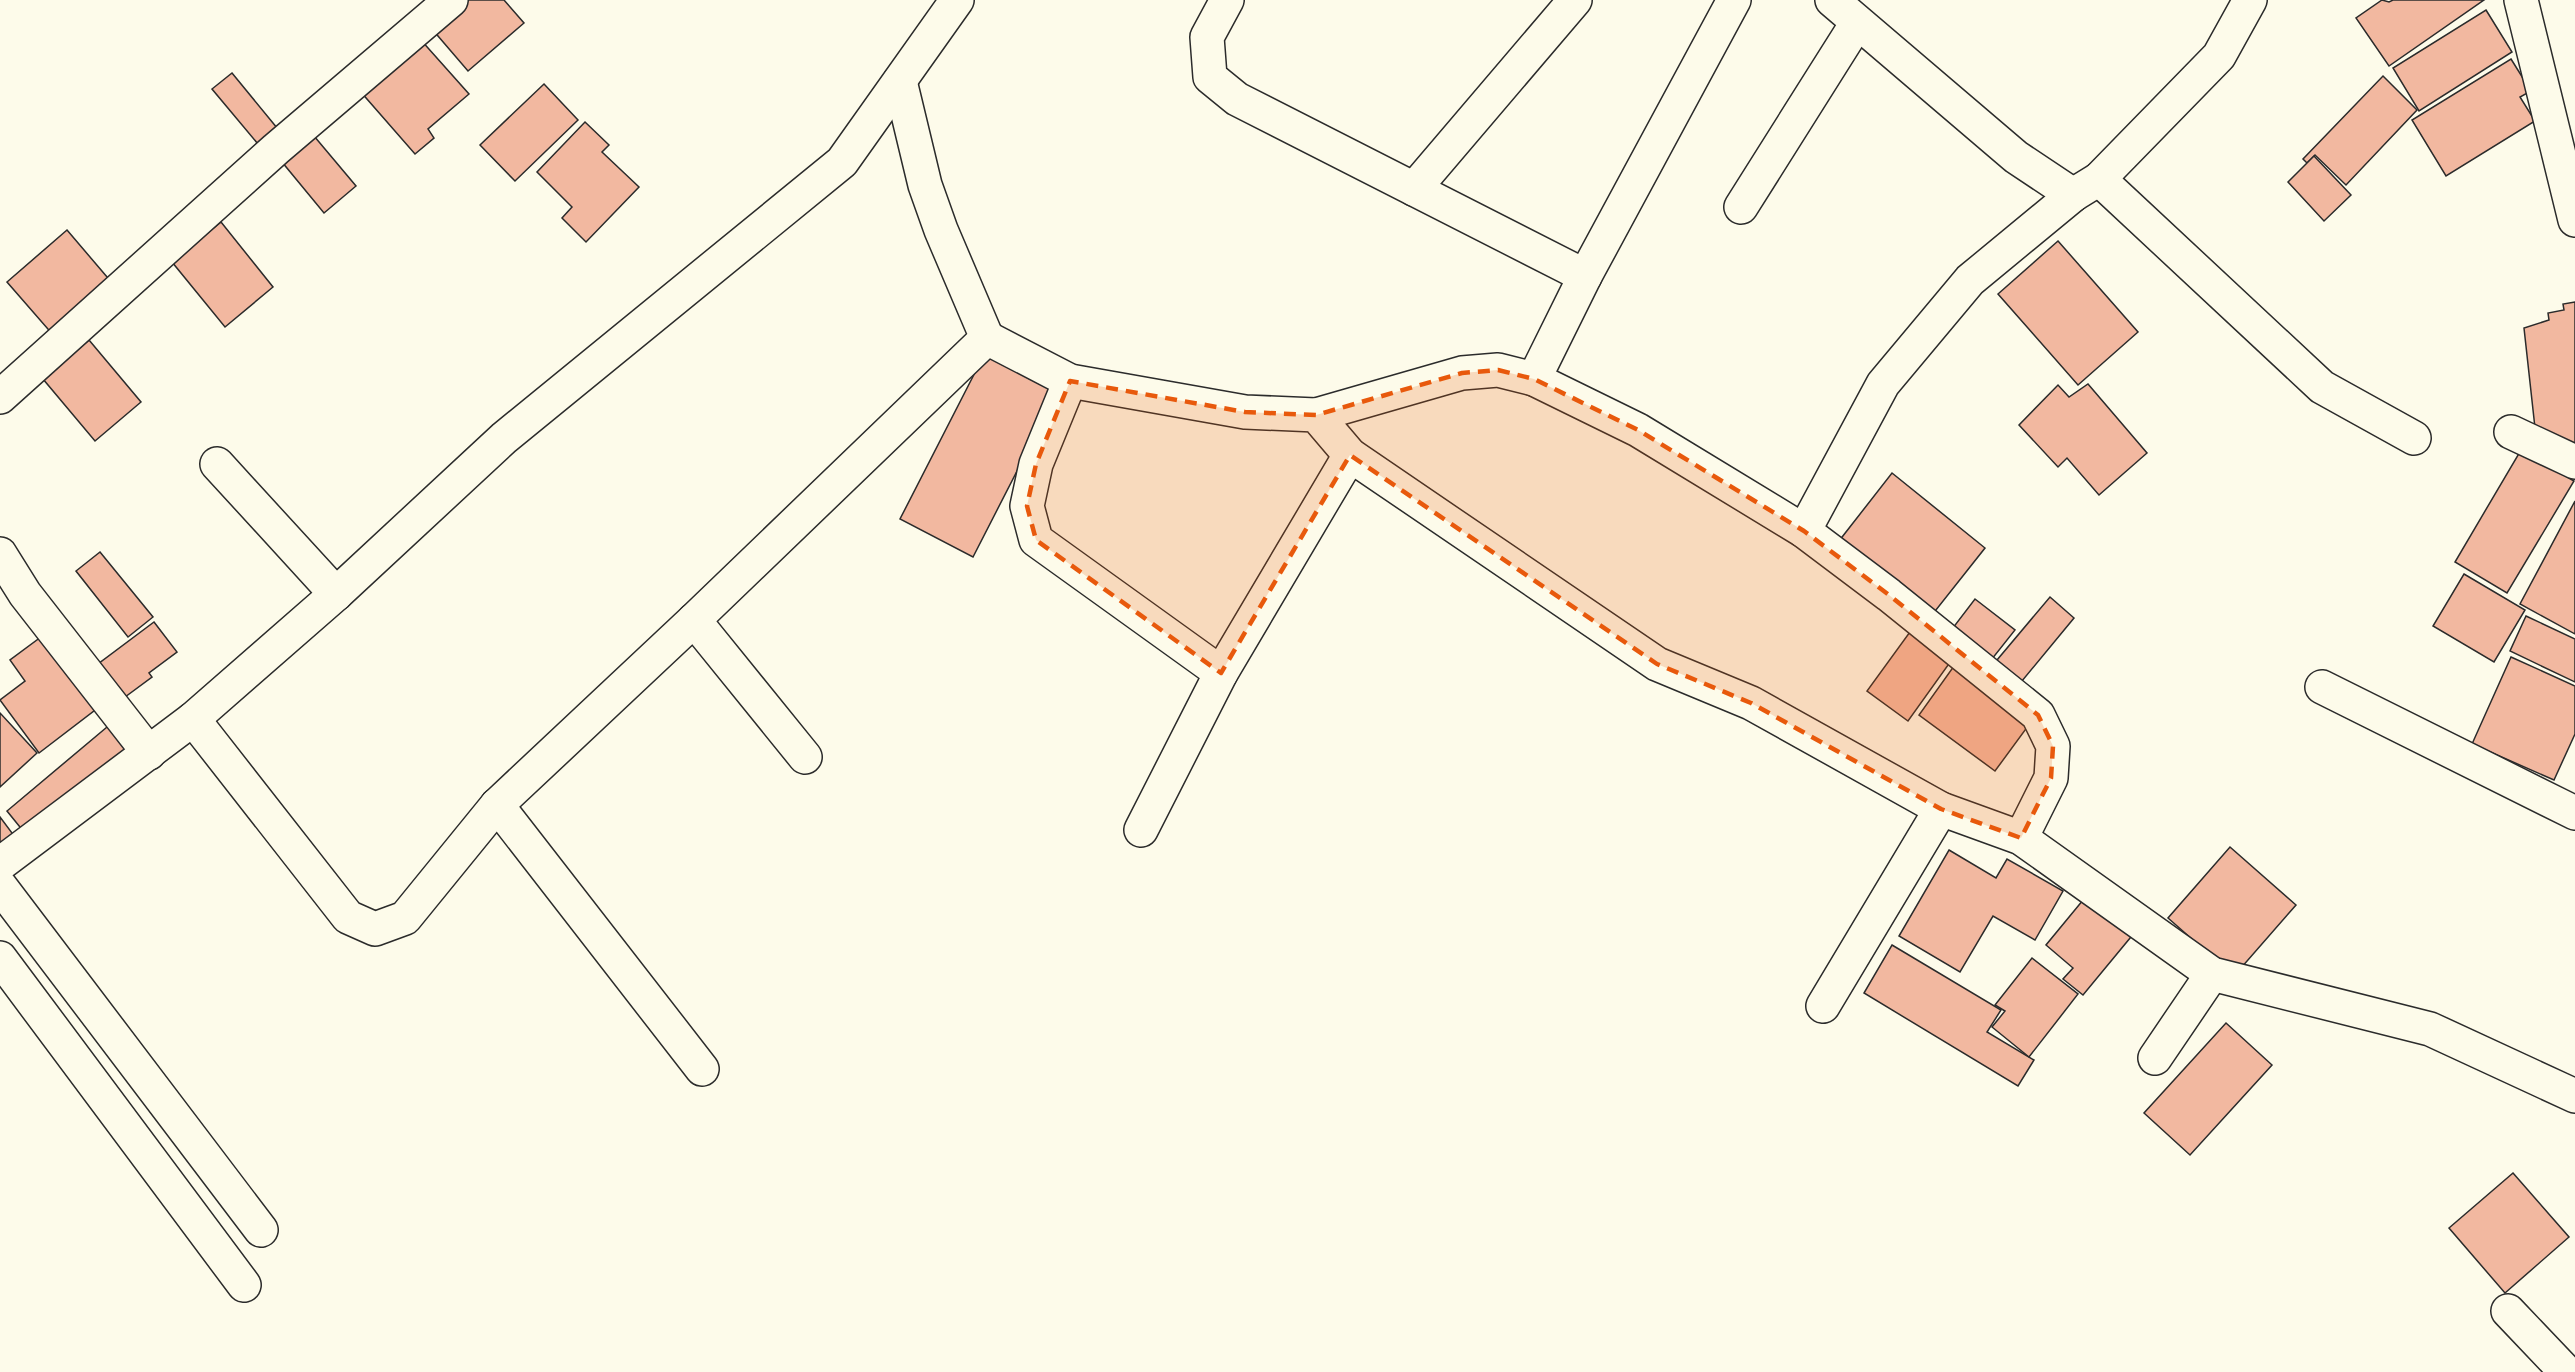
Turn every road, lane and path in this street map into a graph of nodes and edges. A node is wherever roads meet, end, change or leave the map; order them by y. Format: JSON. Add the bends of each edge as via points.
{"nodes":[{"id":1,"x":451,"y":0,"type":"edge"},
{"id":2,"x":957,"y":0,"type":"edge"},
{"id":3,"x":1227,"y":0,"type":"edge"},
{"id":4,"x":1575,"y":0,"type":"edge"},
{"id":5,"x":1734,"y":0,"type":"edge"},
{"id":6,"x":1832,"y":0,"type":"edge"},
{"id":7,"x":2250,"y":0,"type":"edge"},
{"id":8,"x":2521,"y":0,"type":"edge"},
{"id":9,"x":1857,"y":23,"type":"junction"},
{"id":10,"x":900,"y":81,"type":"junction"},
{"id":11,"x":2086,"y":187,"type":"junction"},
{"id":12,"x":1414,"y":189,"type":"junction"},
{"id":13,"x":1741,"y":207,"type":"dead end"},
{"id":14,"x":2575,"y":220,"type":"edge"},
{"id":15,"x":1585,"y":276,"type":"junction"},
{"id":16,"x":987,"y":338,"type":"junction"},
{"id":17,"x":1534,"y":379,"type":"junction"},
{"id":18,"x":1070,"y":381,"type":"junction"},
{"id":19,"x":0,"y":396,"type":"edge"},
{"id":20,"x":1316,"y":415,"type":"junction"},
{"id":21,"x":2511,"y":432,"type":"dead end"},
{"id":22,"x":2414,"y":438,"type":"dead end"},
{"id":23,"x":1350,"y":455,"type":"junction"},
{"id":24,"x":2575,"y":462,"type":"edge"},
{"id":25,"x":217,"y":464,"type":"dead end"},
{"id":26,"x":1804,"y":531,"type":"junction"},
{"id":27,"x":0,"y":554,"type":"edge"},
{"id":28,"x":336,"y":594,"type":"junction"},
{"id":29,"x":694,"y":620,"type":"junction"},
{"id":30,"x":1221,"y":673,"type":"junction"},
{"id":31,"x":2322,"y":687,"type":"dead end"},
{"id":32,"x":193,"y":719,"type":"junction"},
{"id":33,"x":149,"y":753,"type":"junction"},
{"id":34,"x":805,"y":757,"type":"dead end"},
{"id":35,"x":497,"y":805,"type":"junction"},
{"id":36,"x":1941,"y":809,"type":"junction"},
{"id":37,"x":2575,"y":813,"type":"edge"},
{"id":38,"x":1141,"y":830,"type":"dead end"},
{"id":39,"x":2021,"y":838,"type":"junction"},
{"id":40,"x":0,"y":864,"type":"edge"},
{"id":41,"x":0,"y":886,"type":"edge"},
{"id":42,"x":0,"y":958,"type":"edge"},
{"id":43,"x":2212,"y":974,"type":"junction"},
{"id":44,"x":1823,"y":1006,"type":"dead end"},
{"id":45,"x":2155,"y":1058,"type":"dead end"},
{"id":46,"x":702,"y":1070,"type":"dead end"},
{"id":47,"x":2575,"y":1096,"type":"edge"},
{"id":48,"x":261,"y":1230,"type":"dead end"},
{"id":49,"x":244,"y":1285,"type":"dead end"},
{"id":50,"x":2508,"y":1311,"type":"dead end"},
{"id":51,"x":2566,"y":1372,"type":"edge"}],
"edges":[{"from":1,"to":19,"type":"street","via":[[276,149]]},
{"from":2,"to":10,"type":"street"},
{"from":3,"to":12,"type":"street","via":[[1208,37],[1210,77],[1237,99]]},
{"from":4,"to":12,"type":"street"},
{"from":5,"to":15,"type":"street"},
{"from":6,"to":9,"type":"street"},
{"from":7,"to":11,"type":"street","via":[[2219,56]]},
{"from":8,"to":14,"type":"street"},
{"from":9,"to":11,"type":"street","via":[[2016,157]]},
{"from":9,"to":13,"type":"street"},
{"from":10,"to":16,"type":"street","via":[[925,185]]},
{"from":10,"to":28,"type":"street","via":[[842,162],[504,438]]},
{"from":11,"to":22,"type":"street","via":[[2322,387]]},
{"from":11,"to":26,"type":"street","via":[[1970,279],[1883,384]]},
{"from":12,"to":15,"type":"street"},
{"from":15,"to":17,"type":"street"},
{"from":16,"to":18,"type":"street"},
{"from":16,"to":29,"type":"street"},
{"from":17,"to":20,"type":"street","via":[[1498,370],[1462,373]]},
{"from":17,"to":26,"type":"street","via":[[1638,430]]},
{"from":18,"to":20,"type":"street","via":[[1245,412]]},
{"from":18,"to":30,"type":"street","via":[[1036,464],[1026,506],[1036,540]]},
{"from":20,"to":23,"type":"street"},
{"from":21,"to":24,"type":"street"},
{"from":23,"to":30,"type":"street"},
{"from":23,"to":36,"type":"street","via":[[1657,664],[1751,703]]},
{"from":25,"to":28,"type":"street"},
{"from":26,"to":39,"type":"street","via":[[2038,715],[2053,746],[2051,778]]},
{"from":27,"to":33,"type":"street","via":[[25,594]]},
{"from":28,"to":32,"type":"street"},
{"from":29,"to":34,"type":"street"},
{"from":29,"to":35,"type":"street"},
{"from":30,"to":38,"type":"street"},
{"from":31,"to":37,"type":"street"},
{"from":32,"to":33,"type":"street"},
{"from":32,"to":35,"type":"street","via":[[348,917],[375,929],[405,918]]},
{"from":33,"to":40,"type":"street"},
{"from":35,"to":46,"type":"street"},
{"from":36,"to":39,"type":"street"},
{"from":36,"to":44,"type":"street"},
{"from":39,"to":43,"type":"street"},
{"from":41,"to":48,"type":"street"},
{"from":42,"to":49,"type":"street"},
{"from":43,"to":45,"type":"street"},
{"from":43,"to":47,"type":"street","via":[[2430,1029]]},
{"from":50,"to":51,"type":"street"}]}
